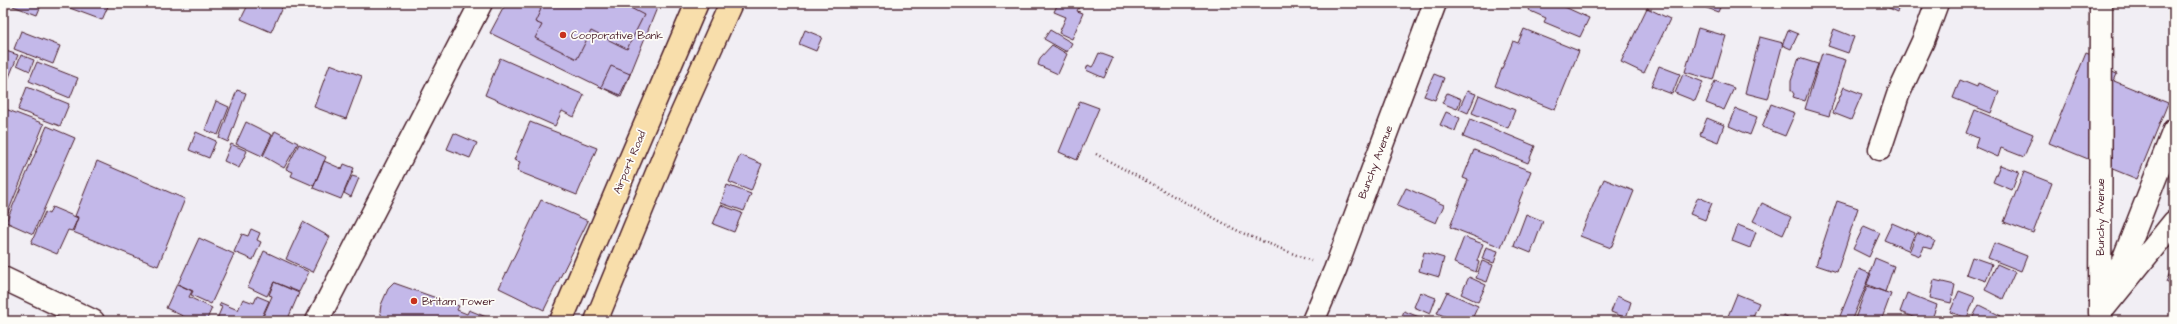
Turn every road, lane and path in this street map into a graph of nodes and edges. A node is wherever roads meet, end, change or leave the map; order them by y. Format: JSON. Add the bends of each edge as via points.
{"nodes":[{"id":1,"x":481,"y":3,"type":"edge"},
{"id":2,"x":697,"y":3,"type":"edge"},
{"id":3,"x":731,"y":3,"type":"edge"},
{"id":4,"x":1435,"y":3,"type":"edge"},
{"id":5,"x":1937,"y":3,"type":"edge"},
{"id":6,"x":2101,"y":3,"type":"edge"},
{"id":7,"x":2174,"y":130,"type":"edge"},
{"id":8,"x":1880,"y":149,"type":"dead end"},
{"id":9,"x":1096,"y":154,"type":"dead end"},
{"id":10,"x":2174,"y":222,"type":"edge"},
{"id":11,"x":1335,"y":270,"type":"junction"},
{"id":12,"x":3,"y":278,"type":"edge"},
{"id":13,"x":2098,"y":317,"type":"edge"},
{"id":14,"x":93,"y":321,"type":"edge"},
{"id":15,"x":317,"y":321,"type":"edge"},
{"id":16,"x":561,"y":321,"type":"edge"},
{"id":17,"x":596,"y":321,"type":"edge"},
{"id":18,"x":1313,"y":321,"type":"edge"}],
"edges":[{"from":1,"to":15,"type":"street"},
{"from":2,"to":16,"type":"main road","name":"Airport Road"},
{"from":3,"to":17,"type":"main road","via":[[677,124]]},
{"from":4,"to":11,"type":"street","name":"Bunchy Avenue"},
{"from":5,"to":8,"type":"street","via":[[1898,95]]},
{"from":6,"to":13,"type":"street","name":"Bunchy Avenue"},
{"from":7,"to":13,"type":"street","via":[[2118,277]]},
{"from":9,"to":11,"type":"path","via":[[1240,232]]},
{"from":10,"to":13,"type":"street"},
{"from":11,"to":18,"type":"street","name":"Bunchy Avenue"},
{"from":12,"to":14,"type":"street"}]}
